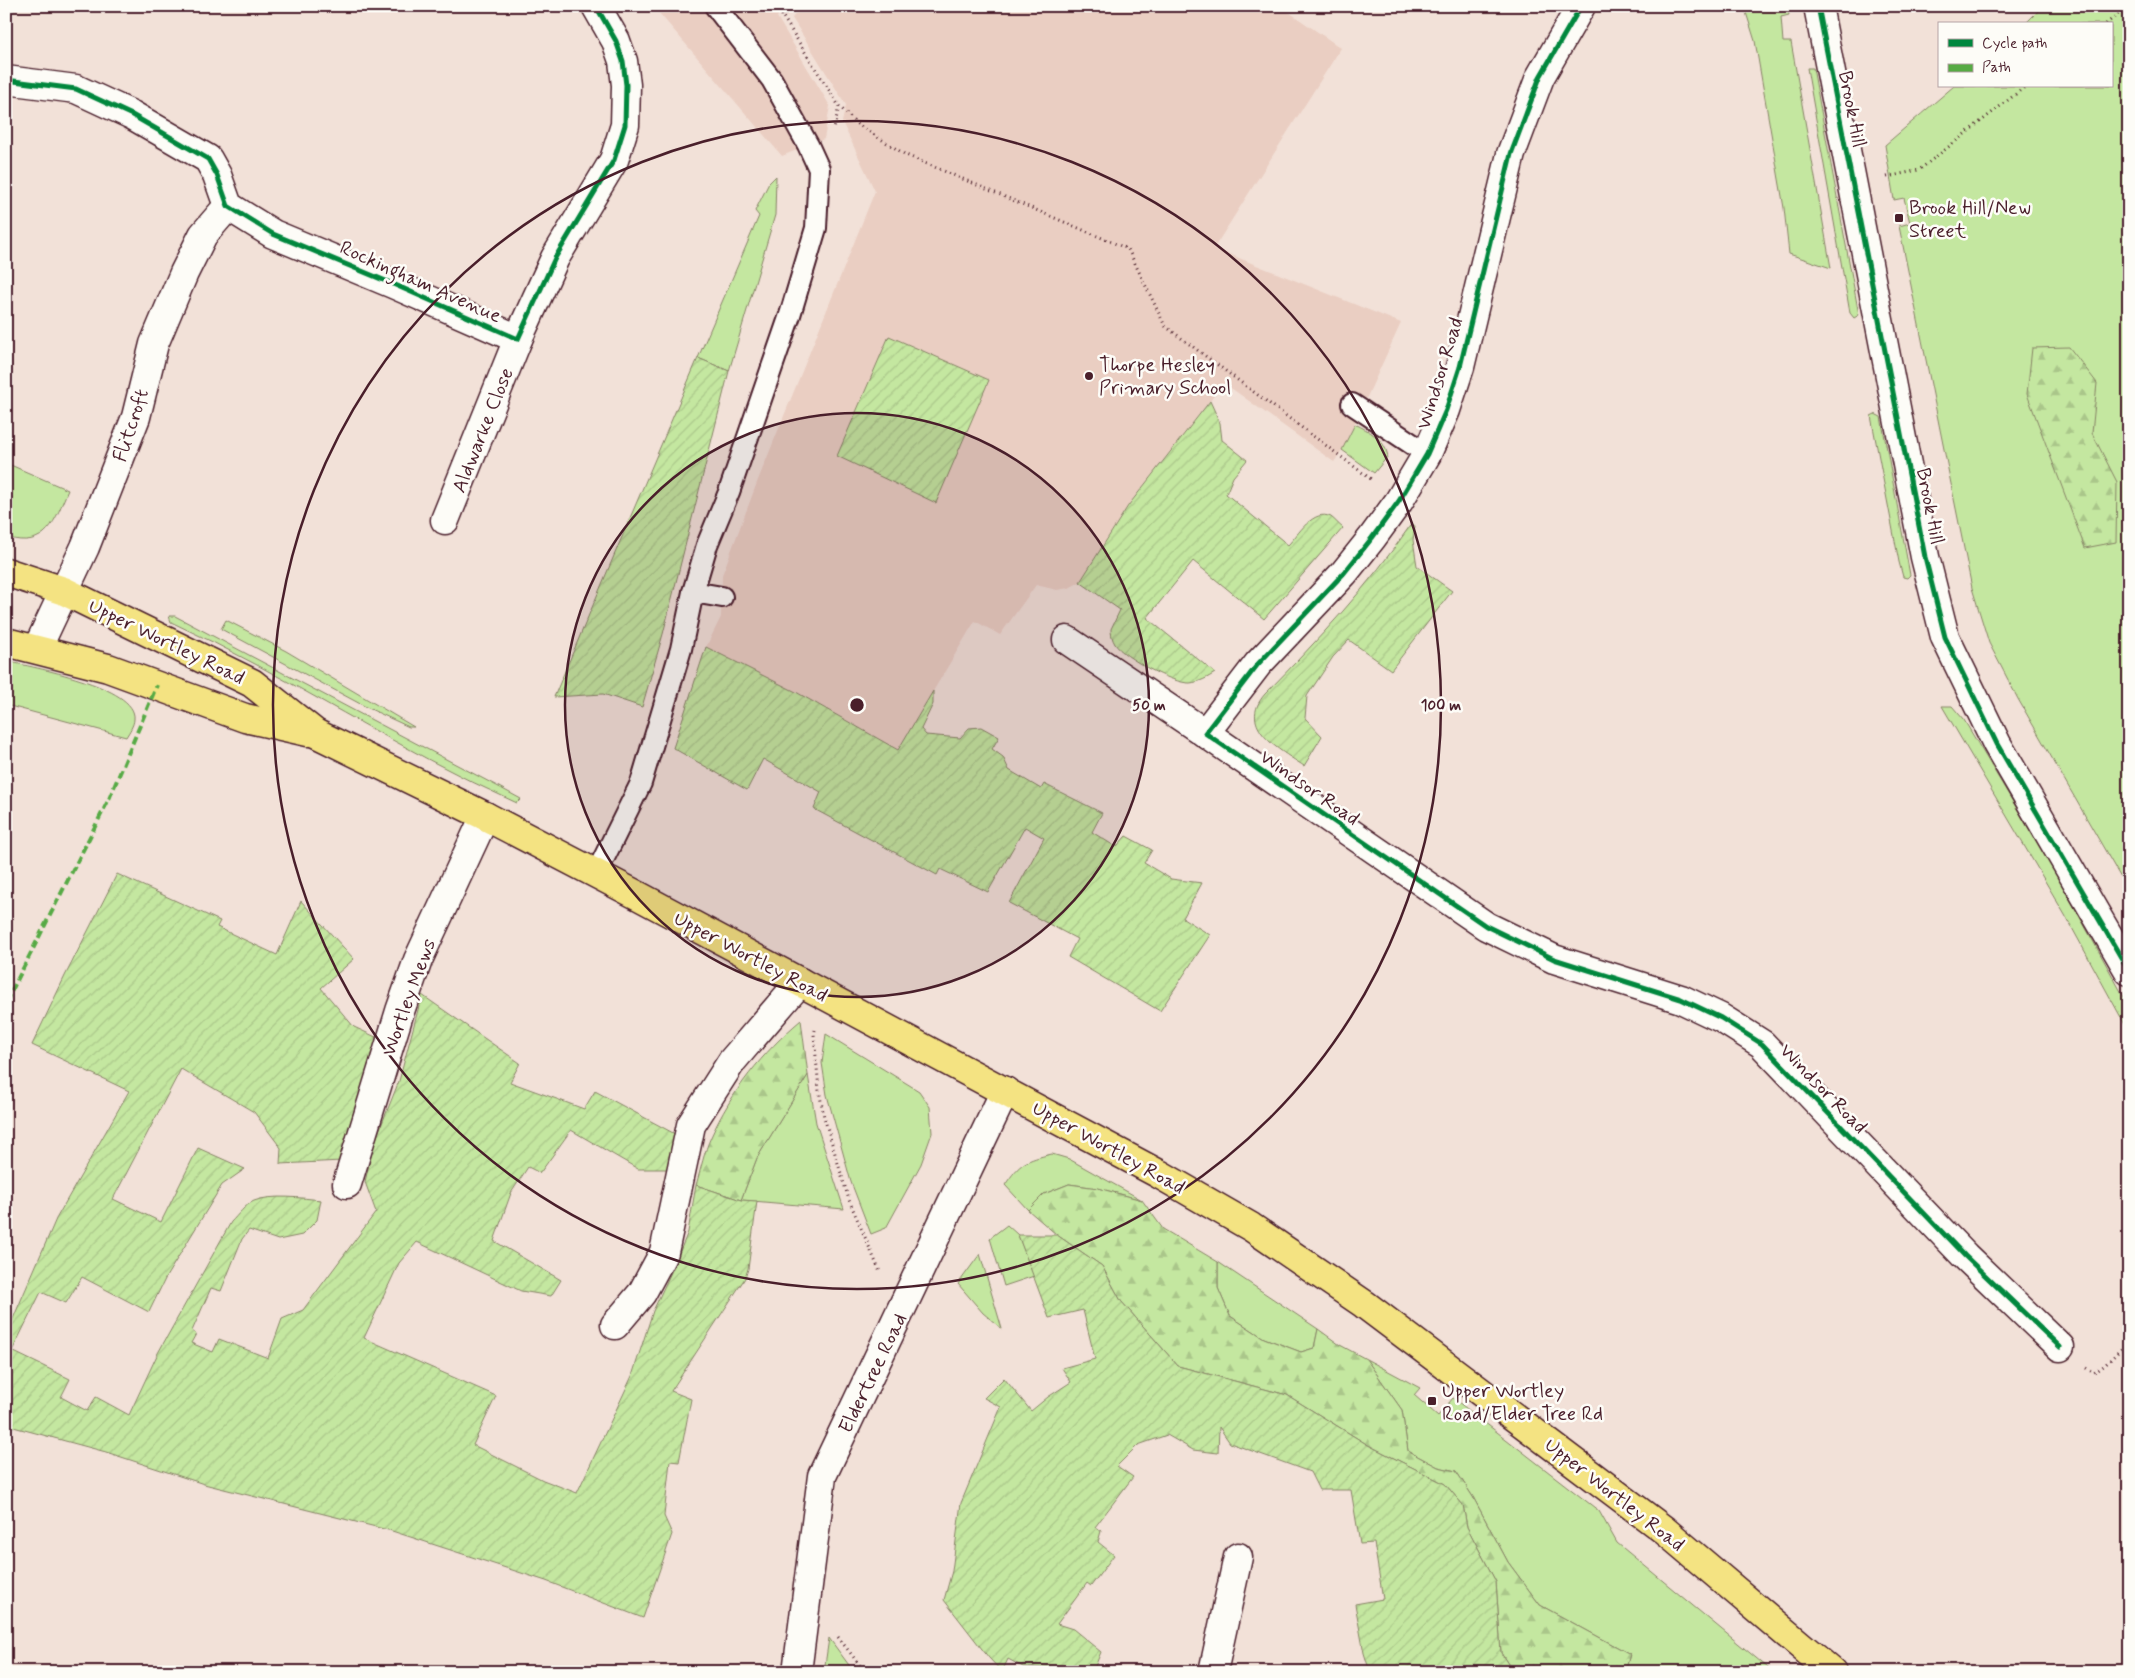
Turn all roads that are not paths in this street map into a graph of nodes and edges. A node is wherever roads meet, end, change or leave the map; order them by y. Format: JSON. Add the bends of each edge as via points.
{"nodes":[{"id":1,"x":596,"y":6,"type":"edge"},
{"id":2,"x":715,"y":6,"type":"edge"},
{"id":3,"x":1581,"y":6,"type":"edge"},
{"id":4,"x":1818,"y":6,"type":"edge"},
{"id":5,"x":6,"y":80,"type":"edge"},
{"id":6,"x":228,"y":206,"type":"junction"},
{"id":7,"x":518,"y":340,"type":"junction"},
{"id":8,"x":1352,"y":404,"type":"dead end"},
{"id":9,"x":1428,"y":454,"type":"junction"},
{"id":10,"x":445,"y":520,"type":"dead end"},
{"id":11,"x":6,"y":572,"type":"edge"},
{"id":12,"x":64,"y":591,"type":"junction"},
{"id":13,"x":692,"y":592,"type":"junction"},
{"id":14,"x":722,"y":597,"type":"dead end"},
{"id":15,"x":1067,"y":640,"type":"dead end"},
{"id":16,"x":6,"y":642,"type":"edge"},
{"id":17,"x":37,"y":649,"type":"junction"},
{"id":18,"x":1205,"y":732,"type":"junction"},
{"id":19,"x":315,"y":733,"type":"junction"},
{"id":20,"x":485,"y":816,"type":"junction"},
{"id":21,"x":596,"y":874,"type":"junction"},
{"id":22,"x":2129,"y":970,"type":"edge"},
{"id":23,"x":800,"y":982,"type":"junction"},
{"id":24,"x":1006,"y":1091,"type":"junction"},
{"id":25,"x":347,"y":1184,"type":"dead end"},
{"id":26,"x":615,"y":1324,"type":"dead end"},
{"id":27,"x":2060,"y":1347,"type":"road end"},
{"id":28,"x":1238,"y":1557,"type":"dead end"},
{"id":29,"x":797,"y":1672,"type":"edge"},
{"id":30,"x":1213,"y":1672,"type":"edge"},
{"id":31,"x":1832,"y":1672,"type":"edge"}],
"edges":[{"from":1,"to":7,"type":"street","name":"Rockingham Avenue","via":[[616,40],[623,61],[625,125],[614,160],[555,258]]},
{"from":2,"to":13,"type":"lane","via":[[772,80],[819,169],[816,228],[729,492]]},
{"from":3,"to":9,"type":"street","name":"Windsor Road","via":[[1540,77],[1511,154],[1460,367]]},
{"from":4,"to":22,"type":"street","name":"Brook Hill","via":[[1925,557],[1945,637],[1997,744]]},
{"from":5,"to":6,"type":"street","via":[[76,89],[132,115],[208,159]]},
{"from":6,"to":7,"type":"street","name":"Rockingham Avenue","via":[[273,234]]},
{"from":6,"to":12,"type":"street","name":"Flitcroft","via":[[204,236],[184,273],[154,344],[136,417],[85,547]]},
{"from":7,"to":10,"type":"street","name":"Aldwarke Close"},
{"from":8,"to":9,"type":"lane"},
{"from":9,"to":18,"type":"street","name":"Windsor Road","via":[[1399,501],[1344,573],[1253,670]]},
{"from":11,"to":12,"type":"main road","name":"Upper Wortley Road"},
{"from":12,"to":17,"type":"street","name":"Flitcroft"},
{"from":12,"to":19,"type":"main road","name":"Upper Wortley Road","via":[[252,683]]},
{"from":13,"to":14,"type":"lane"},
{"from":13,"to":21,"type":"lane","via":[[681,649],[641,783]]},
{"from":15,"to":18,"type":"street","name":"Windsor Road"},
{"from":16,"to":17,"type":"main road","name":"Upper Wortley Road"},
{"from":17,"to":19,"type":"main road","name":"Upper Wortley Road","via":[[108,668],[245,718]]},
{"from":18,"to":27,"type":"street","name":"Windsor Road","via":[[1486,926],[1554,959],[1681,999],[1721,1018],[1762,1044],[1965,1256]]},
{"from":19,"to":20,"type":"main road","name":"Upper Wortley Road"},
{"from":20,"to":21,"type":"main road","name":"Upper Wortley Road"},
{"from":20,"to":25,"type":"street","name":"Wortley Mews","via":[[418,960]]},
{"from":21,"to":23,"type":"main road","name":"Upper Wortley Road"},
{"from":23,"to":24,"type":"main road","name":"Upper Wortley Road"},
{"from":23,"to":26,"type":"street","via":[[732,1061],[691,1125],[664,1252],[642,1293]]},
{"from":24,"to":29,"type":"street","name":"Eldertree Road","via":[[822,1476]]},
{"from":24,"to":31,"type":"main road","name":"Upper Wortley Road","via":[[1251,1227],[1364,1304],[1664,1530]]},
{"from":28,"to":30,"type":"street"}]}
